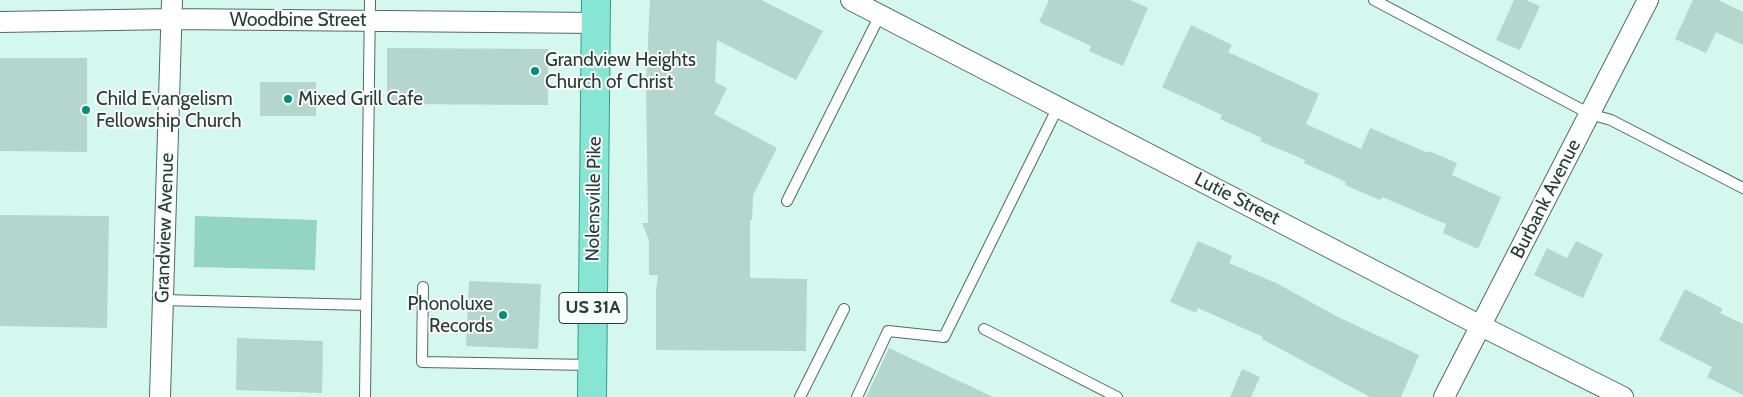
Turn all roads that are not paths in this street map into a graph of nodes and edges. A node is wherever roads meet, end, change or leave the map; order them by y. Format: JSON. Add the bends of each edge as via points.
{"nodes":[{"id":1,"x":370,"y":0,"type":"edge"},
{"id":2,"x":852,"y":0,"type":"edge"},
{"id":3,"x":1374,"y":0,"type":"edge"},
{"id":4,"x":1648,"y":0,"type":"edge"},
{"id":5,"x":172,"y":10,"type":"edge"},
{"id":6,"x":596,"y":11,"type":"edge"},
{"id":7,"x":880,"y":15,"type":"junction"},
{"id":8,"x":370,"y":21,"type":"junction"},
{"id":9,"x":0,"y":22,"type":"edge"},
{"id":10,"x":1058,"y":107,"type":"junction"},
{"id":11,"x":1590,"y":114,"type":"junction"},
{"id":12,"x":1743,"y":188,"type":"edge"},
{"id":13,"x":787,"y":201,"type":"dead end"},
{"id":14,"x":423,"y":287,"type":"dead end"},
{"id":15,"x":163,"y":300,"type":"junction"},
{"id":16,"x":366,"y":305,"type":"junction"},
{"id":17,"x":844,"y":309,"type":"dead end"},
{"id":18,"x":1481,"y":326,"type":"junction"},
{"id":19,"x":984,"y":329,"type":"dead end"},
{"id":20,"x":592,"y":366,"type":"junction"},
{"id":21,"x":160,"y":397,"type":"edge"},
{"id":22,"x":365,"y":397,"type":"edge"},
{"id":23,"x":592,"y":397,"type":"edge"},
{"id":24,"x":800,"y":397,"type":"edge"},
{"id":25,"x":857,"y":397,"type":"edge"},
{"id":26,"x":1117,"y":397,"type":"edge"},
{"id":27,"x":1444,"y":397,"type":"edge"},
{"id":28,"x":1623,"y":397,"type":"edge"}],
"edges":[{"from":1,"to":8,"type":"lane"},
{"from":2,"to":7,"type":"street","name":"Lutie Street"},
{"from":3,"to":11,"type":"lane"},
{"from":4,"to":11,"type":"street","name":"Burbank Avenue"},
{"from":5,"to":8,"type":"street","name":"Woodbine Street"},
{"from":5,"to":9,"type":"street","name":"Woodbine Street"},
{"from":5,"to":15,"type":"street","name":"Grandview Avenue"},
{"from":6,"to":8,"type":"street","name":"Woodbine Street"},
{"from":6,"to":20,"type":"main road","name":"Nolensville Pike","number":"US 31A"},
{"from":7,"to":10,"type":"street","name":"Lutie Street"},
{"from":7,"to":13,"type":"lane"},
{"from":8,"to":16,"type":"lane"},
{"from":10,"to":18,"type":"street","name":"Lutie Street"},
{"from":10,"to":25,"type":"lane","via":[[944,338],[888,331]]},
{"from":11,"to":12,"type":"lane","via":[[1610,120]]},
{"from":11,"to":18,"type":"street","name":"Burbank Avenue"},
{"from":14,"to":20,"type":"lane","via":[[422,362]]},
{"from":15,"to":16,"type":"lane"},
{"from":15,"to":21,"type":"street","name":"Grandview Avenue"},
{"from":16,"to":22,"type":"lane"},
{"from":17,"to":24,"type":"lane"},
{"from":18,"to":27,"type":"street","name":"Burbank Avenue"},
{"from":18,"to":28,"type":"street","name":"Lutie Street"},
{"from":19,"to":26,"type":"lane"},
{"from":20,"to":23,"type":"main road","name":"Nolensville Pike","number":"US 31A"}]}
